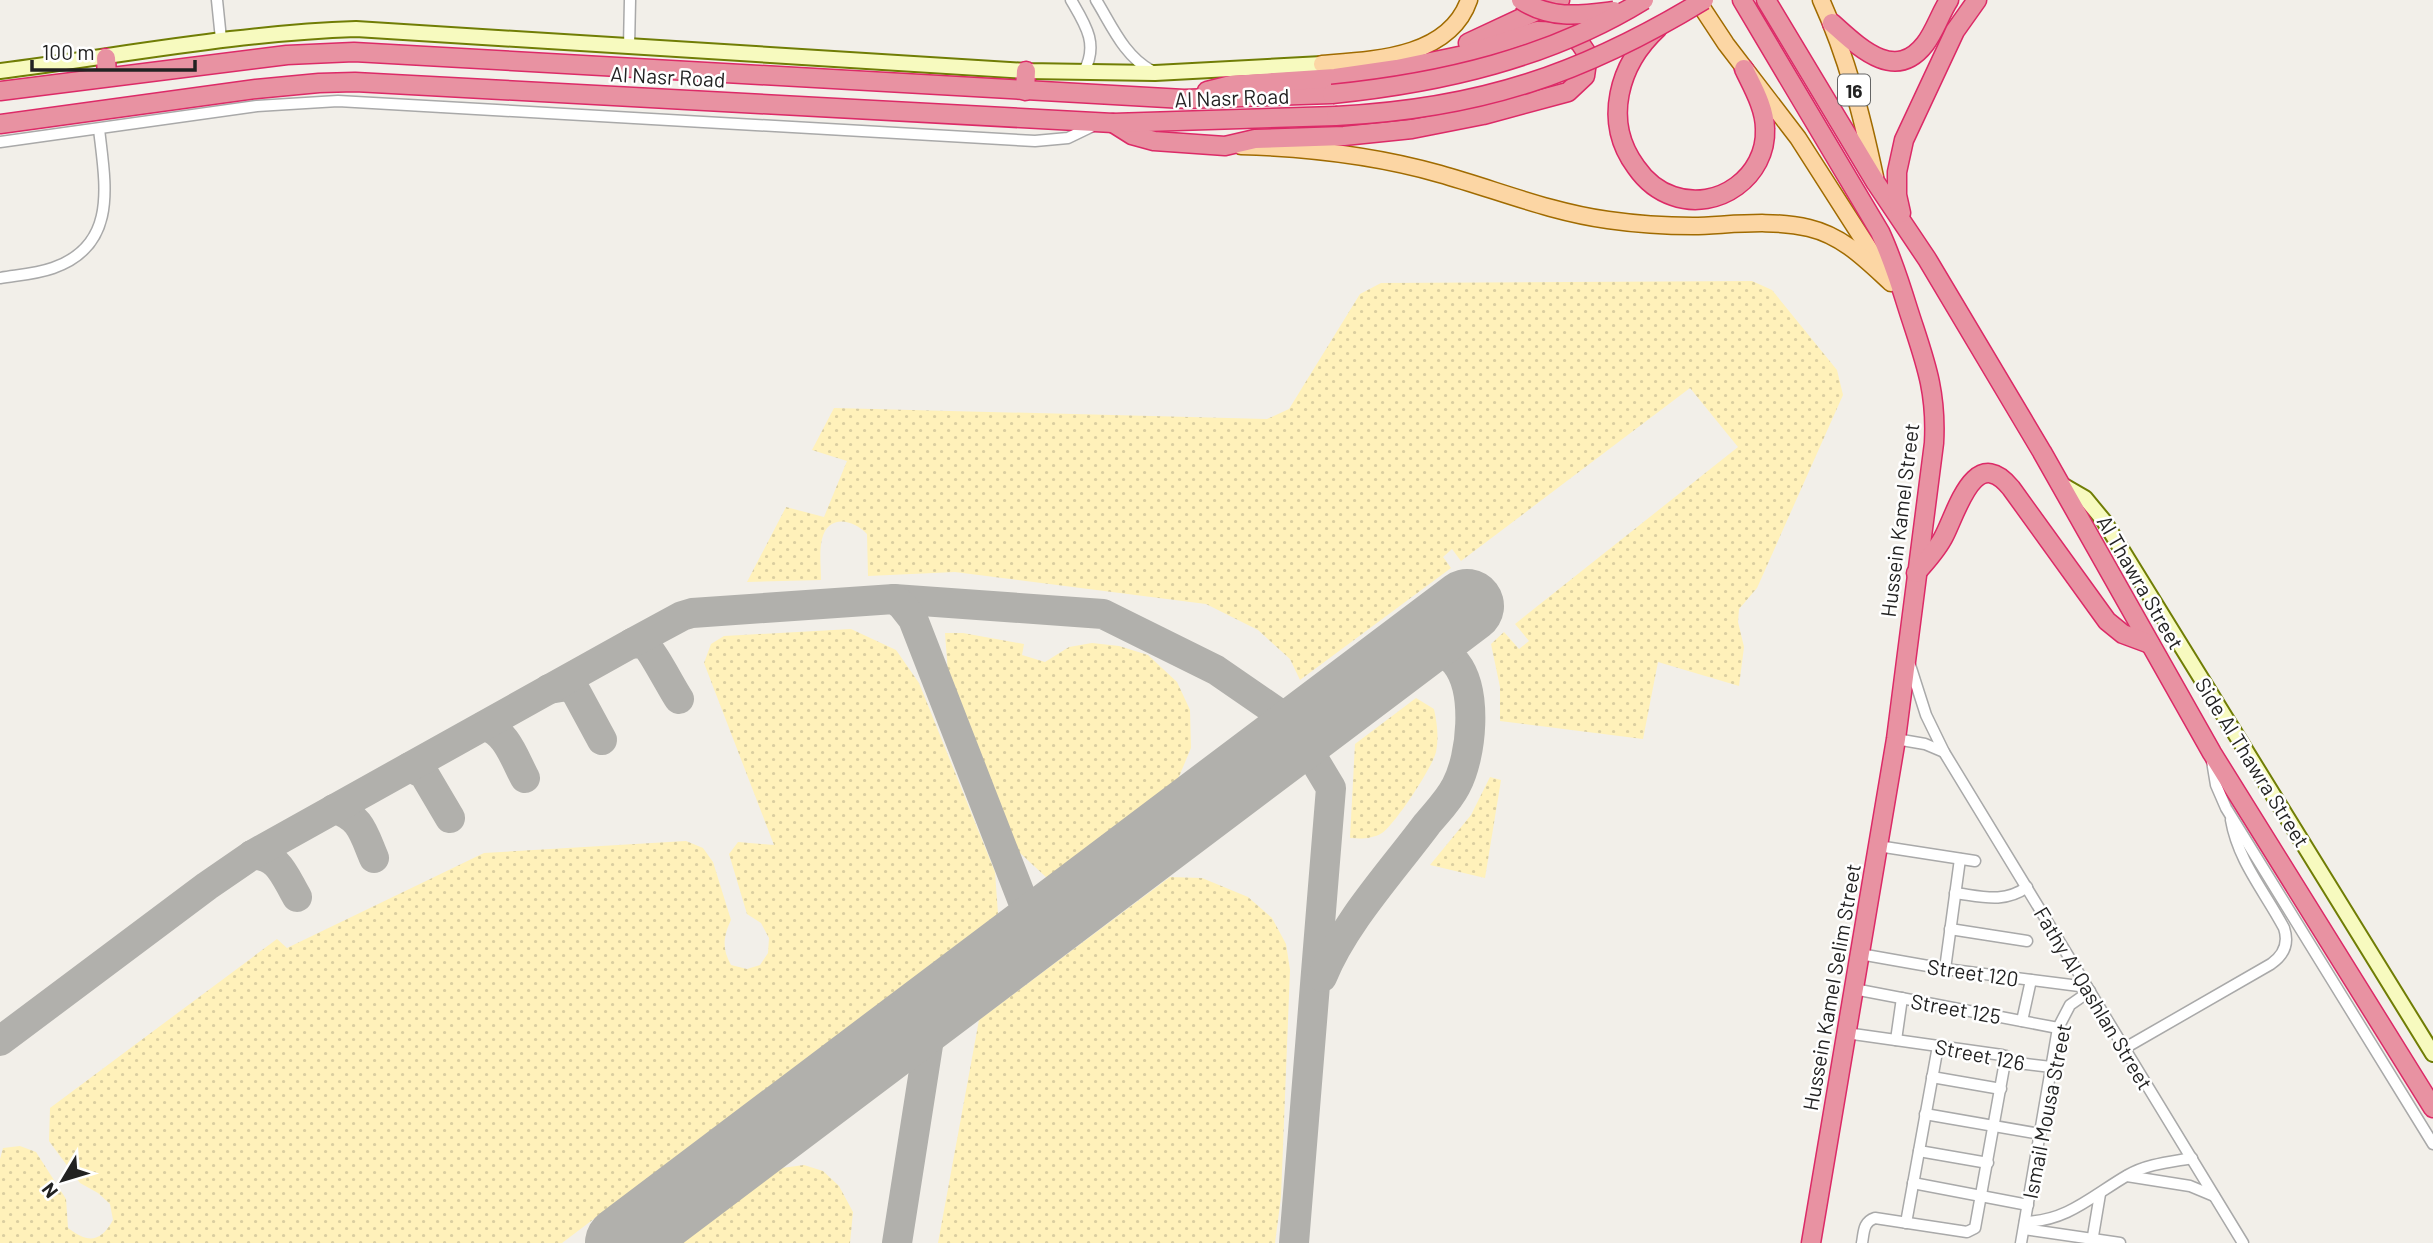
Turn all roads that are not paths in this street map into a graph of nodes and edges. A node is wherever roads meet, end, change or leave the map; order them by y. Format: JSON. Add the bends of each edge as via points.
{"nodes":[{"id":1,"x":217,"y":0,"type":"edge"},
{"id":2,"x":630,"y":0,"type":"edge"},
{"id":3,"x":1071,"y":0,"type":"edge"},
{"id":4,"x":1096,"y":0,"type":"edge"},
{"id":5,"x":1469,"y":0,"type":"edge"},
{"id":6,"x":1521,"y":0,"type":"edge"},
{"id":7,"x":1560,"y":0,"type":"edge"},
{"id":8,"x":1644,"y":0,"type":"edge"},
{"id":9,"x":1697,"y":0,"type":"edge"},
{"id":10,"x":1704,"y":0,"type":"edge"},
{"id":11,"x":1742,"y":0,"type":"edge"},
{"id":12,"x":1766,"y":0,"type":"edge"},
{"id":13,"x":1821,"y":0,"type":"edge"},
{"id":14,"x":1950,"y":0,"type":"edge"},
{"id":15,"x":1977,"y":0,"type":"edge"},
{"id":16,"x":1628,"y":10,"type":"junction"},
{"id":17,"x":1832,"y":23,"type":"junction"},
{"id":18,"x":1658,"y":28,"type":"junction"},
{"id":19,"x":221,"y":39,"type":"junction"},
{"id":20,"x":629,"y":47,"type":"junction"},
{"id":21,"x":106,"y":58,"type":"junction"},
{"id":22,"x":1313,"y":65,"type":"junction"},
{"id":23,"x":1417,"y":65,"type":"junction"},
{"id":24,"x":1744,"y":68,"type":"junction"},
{"id":25,"x":0,"y":71,"type":"edge"},
{"id":26,"x":1026,"y":71,"type":"junction"},
{"id":27,"x":1084,"y":71,"type":"junction"},
{"id":28,"x":1155,"y":73,"type":"junction"},
{"id":29,"x":107,"y":76,"type":"junction"},
{"id":30,"x":1333,"y":86,"type":"junction"},
{"id":31,"x":0,"y":91,"type":"edge"},
{"id":32,"x":1025,"y":91,"type":"junction"},
{"id":33,"x":256,"y":97,"type":"junction"},
{"id":34,"x":1106,"y":123,"type":"junction"},
{"id":35,"x":0,"y":124,"type":"edge"},
{"id":36,"x":99,"y":129,"type":"junction"},
{"id":37,"x":0,"y":142,"type":"edge"},
{"id":38,"x":1225,"y":146,"type":"junction"},
{"id":39,"x":1877,"y":183,"type":"junction"},
{"id":40,"x":1907,"y":229,"type":"junction"},
{"id":41,"x":0,"y":278,"type":"edge"},
{"id":42,"x":1891,"y":283,"type":"junction"},
{"id":43,"x":1908,"y":310,"type":"junction"},
{"id":44,"x":2059,"y":483,"type":"junction"},
{"id":45,"x":1916,"y":573,"type":"junction"},
{"id":46,"x":2150,"y":644,"type":"junction"},
{"id":47,"x":1907,"y":647,"type":"junction"},
{"id":48,"x":1896,"y":739,"type":"junction"},
{"id":49,"x":1944,"y":752,"type":"junction"},
{"id":50,"x":2212,"y":753,"type":"junction"},
{"id":51,"x":2229,"y":813,"type":"junction"},
{"id":52,"x":1878,"y":846,"type":"junction"},
{"id":53,"x":1960,"y":859,"type":"junction"},
{"id":54,"x":1975,"y":861,"type":"dead end"},
{"id":55,"x":2026,"y":887,"type":"junction"},
{"id":56,"x":1955,"y":893,"type":"junction"},
{"id":57,"x":1950,"y":929,"type":"junction"},
{"id":58,"x":2027,"y":941,"type":"dead end"},
{"id":59,"x":1860,"y":954,"type":"junction"},
{"id":60,"x":1945,"y":969,"type":"junction"},
{"id":61,"x":2031,"y":980,"type":"junction"},
{"id":62,"x":1854,"y":989,"type":"junction"},
{"id":63,"x":2088,"y":989,"type":"junction"},
{"id":64,"x":1902,"y":999,"type":"junction"},
{"id":65,"x":2022,"y":1021,"type":"junction"},
{"id":66,"x":2058,"y":1028,"type":"junction"},
{"id":67,"x":1846,"y":1033,"type":"junction"},
{"id":68,"x":1896,"y":1040,"type":"junction"},
{"id":69,"x":1938,"y":1046,"type":"junction"},
{"id":70,"x":2125,"y":1048,"type":"junction"},
{"id":71,"x":2433,"y":1054,"type":"edge"},
{"id":72,"x":2006,"y":1056,"type":"junction"},
{"id":73,"x":2051,"y":1067,"type":"junction"},
{"id":74,"x":1932,"y":1077,"type":"junction"},
{"id":75,"x":2001,"y":1089,"type":"junction"},
{"id":76,"x":2433,"y":1108,"type":"edge"},
{"id":77,"x":1925,"y":1114,"type":"junction"},
{"id":78,"x":1994,"y":1126,"type":"junction"},
{"id":79,"x":2040,"y":1133,"type":"junction"},
{"id":80,"x":2433,"y":1144,"type":"edge"},
{"id":81,"x":1919,"y":1151,"type":"junction"},
{"id":82,"x":2192,"y":1158,"type":"junction"},
{"id":83,"x":1987,"y":1163,"type":"junction"},
{"id":84,"x":2126,"y":1176,"type":"junction"},
{"id":85,"x":1913,"y":1183,"type":"junction"},
{"id":86,"x":2100,"y":1194,"type":"junction"},
{"id":87,"x":1982,"y":1196,"type":"junction"},
{"id":88,"x":2216,"y":1198,"type":"junction"},
{"id":89,"x":2028,"y":1205,"type":"junction"},
{"id":90,"x":1906,"y":1223,"type":"junction"},
{"id":91,"x":2024,"y":1226,"type":"junction"},
{"id":92,"x":2093,"y":1241,"type":"edge"},
{"id":93,"x":1811,"y":1243,"type":"edge"},
{"id":94,"x":1862,"y":1243,"type":"edge"},
{"id":95,"x":2021,"y":1243,"type":"edge"},
{"id":96,"x":2120,"y":1243,"type":"edge"},
{"id":97,"x":2244,"y":1243,"type":"edge"}],
"edges":[{"from":1,"to":19,"type":"street"},
{"from":2,"to":20,"type":"street"},
{"from":3,"to":27,"type":"street","via":[[1091,38]]},
{"from":4,"to":28,"type":"street","via":[[1133,58]]},
{"from":5,"to":22,"type":"main road","via":[[1454,26],[1425,45],[1381,58]]},
{"from":6,"to":16,"type":"highway","bridge":true,"via":[[1566,16]]},
{"from":7,"to":23,"type":"highway"},
{"from":8,"to":16,"type":"highway","bridge":true},
{"from":9,"to":24,"type":"main road"},
{"from":10,"to":18,"type":"highway","bridge":true},
{"from":11,"to":43,"type":"highway","via":[[1880,232]]},
{"from":12,"to":39,"type":"highway","name":"Al Thawra Street","number":"16"},
{"from":13,"to":17,"type":"main road","number":"16"},
{"from":14,"to":17,"type":"highway","via":[[1922,48],[1895,60],[1866,53]]},
{"from":15,"to":40,"type":"highway","via":[[1955,31],[1900,150],[1897,195]]},
{"from":16,"to":30,"type":"highway","bridge":true,"via":[[1557,43],[1482,68],[1407,85]]},
{"from":17,"to":39,"type":"main road","number":"16"},
{"from":18,"to":24,"type":"highway","via":[[1633,57],[1619,93],[1617,118],[1628,155],[1648,180],[1674,197],[1705,200],[1725,194],[1743,182],[1760,157],[1765,126]]},
{"from":18,"to":34,"type":"highway","name":"Al Nasr Road","bridge":true,"via":[[1598,58],[1503,92],[1404,111]]},
{"from":19,"to":20,"type":"street","via":[[355,29]]},
{"from":19,"to":21,"type":"street"},
{"from":20,"to":26,"type":"street"},
{"from":21,"to":25,"type":"street"},
{"from":21,"to":29,"type":"highway"},
{"from":22,"to":28,"type":"street"},
{"from":22,"to":30,"type":"highway"},
{"from":23,"to":30,"type":"highway"},
{"from":23,"to":38,"type":"highway","via":[[1551,30],[1567,32],[1588,55],[1586,76],[1569,92],[1483,116],[1412,129],[1255,139]]},
{"from":24,"to":42,"type":"main road","via":[[1798,138]]},
{"from":26,"to":27,"type":"street"},
{"from":26,"to":32,"type":"highway"},
{"from":27,"to":28,"type":"street"},
{"from":29,"to":31,"type":"highway","name":"Al Nasr Road"},
{"from":29,"to":32,"type":"highway","name":"Al Nasr Road","via":[[287,55],[388,53]]},
{"from":30,"to":32,"type":"highway","name":"Al Nasr Road","via":[[1184,99]]},
{"from":33,"to":34,"type":"highway","name":"Al Nasr Road","via":[[318,83],[355,82]]},
{"from":33,"to":35,"type":"highway","name":"Al Nasr Road"},
{"from":33,"to":36,"type":"street"},
{"from":34,"to":38,"type":"highway","via":[[1154,141]]},
{"from":36,"to":37,"type":"street"},
{"from":36,"to":41,"type":"street","via":[[106,200],[92,238],[79,254],[61,265]]},
{"from":38,"to":42,"type":"main road","via":[[1337,154],[1410,166],[1527,202],[1608,220],[1808,228],[1850,246]]},
{"from":39,"to":40,"type":"highway","name":"Al Thawra Street"},
{"from":40,"to":44,"type":"highway","name":"Al Thawra Street"},
{"from":42,"to":43,"type":"main road"},
{"from":43,"to":45,"type":"highway","name":"Hussein Kamel Street","via":[[1929,371],[1935,420]]},
{"from":44,"to":46,"type":"highway","name":"Al Thawra Street"},
{"from":44,"to":71,"type":"street","name":"Side Al Thawra Street","via":[[2085,498],[2104,521]]},
{"from":45,"to":46,"type":"highway","via":[[1944,537],[1968,485],[1982,475],[1997,476],[2011,488],[2107,621],[2123,634]]},
{"from":45,"to":47,"type":"highway","name":"Hussein Kamel Street"},
{"from":46,"to":50,"type":"highway","name":"Al Thawra Street"},
{"from":47,"to":48,"type":"highway","name":"Hussein Kamel Street"},
{"from":47,"to":49,"type":"street","name":"Fathy Al Qashlan Street","via":[[1920,698]]},
{"from":48,"to":49,"type":"street"},
{"from":48,"to":52,"type":"highway","name":"Hussein Kamel Selim Street"},
{"from":49,"to":55,"type":"street","name":"Fathy Al Qashlan Street"},
{"from":50,"to":51,"type":"street","name":"Side Al Thawra Street","via":[[2216,785]]},
{"from":50,"to":76,"type":"highway","name":"Al Thawra Street"},
{"from":51,"to":70,"type":"street","via":[[2241,853],[2284,928],[2284,950],[2271,964]]},
{"from":51,"to":80,"type":"street","name":"Side Al Thawra Street"},
{"from":52,"to":53,"type":"street"},
{"from":52,"to":59,"type":"highway","name":"Hussein Kamel Selim Street"},
{"from":53,"to":54,"type":"street"},
{"from":53,"to":56,"type":"street"},
{"from":55,"to":56,"type":"street","via":[[2001,898]]},
{"from":55,"to":63,"type":"street","name":"Fathy Al Qashlan Street"},
{"from":56,"to":57,"type":"street"},
{"from":57,"to":58,"type":"street"},
{"from":57,"to":60,"type":"street"},
{"from":59,"to":60,"type":"street","name":"Street 120"},
{"from":59,"to":62,"type":"highway","name":"Hussein Kamel Selim Street"},
{"from":60,"to":61,"type":"street","name":"Street 120"},
{"from":61,"to":63,"type":"street","name":"Street 120"},
{"from":61,"to":65,"type":"street"},
{"from":62,"to":64,"type":"street","name":"Street 125"},
{"from":62,"to":67,"type":"highway","name":"Hussein Kamel Selim Street"},
{"from":63,"to":66,"type":"street","name":"Ismail Mousa Street","via":[[2070,1005]]},
{"from":63,"to":70,"type":"street","name":"Fathy Al Qashlan Street"},
{"from":64,"to":65,"type":"street","name":"Street 125"},
{"from":64,"to":68,"type":"street"},
{"from":65,"to":66,"type":"street","name":"Street 125"},
{"from":66,"to":73,"type":"street","name":"Ismail Mousa Street"},
{"from":67,"to":68,"type":"street","name":"Street 126"},
{"from":67,"to":93,"type":"highway","name":"Hussein Kamel Selim Street"},
{"from":68,"to":69,"type":"street","name":"Street 126"},
{"from":69,"to":72,"type":"street","name":"Street 126"},
{"from":69,"to":74,"type":"street"},
{"from":70,"to":82,"type":"street","name":"Fathy Al Qashlan Street"},
{"from":72,"to":73,"type":"street","name":"Street 126","via":[[2018,1063]]},
{"from":72,"to":75,"type":"street"},
{"from":73,"to":79,"type":"street","name":"Ismail Mousa Street"},
{"from":74,"to":75,"type":"street"},
{"from":74,"to":77,"type":"street"},
{"from":75,"to":78,"type":"street"},
{"from":77,"to":78,"type":"street"},
{"from":77,"to":81,"type":"street"},
{"from":78,"to":79,"type":"street"},
{"from":78,"to":83,"type":"street"},
{"from":79,"to":89,"type":"street","name":"Ismail Mousa Street"},
{"from":81,"to":83,"type":"street"},
{"from":81,"to":85,"type":"street"},
{"from":82,"to":84,"type":"street"},
{"from":82,"to":88,"type":"street","name":"Fathy Al Qashlan Street"},
{"from":83,"to":87,"type":"street"},
{"from":84,"to":86,"type":"street"},
{"from":84,"to":88,"type":"street","via":[[2190,1186]]},
{"from":85,"to":87,"type":"street"},
{"from":85,"to":90,"type":"street"},
{"from":86,"to":91,"type":"street","via":[[2063,1215]]},
{"from":86,"to":92,"type":"street"},
{"from":87,"to":89,"type":"street"},
{"from":87,"to":90,"type":"street","via":[[1972,1231]]},
{"from":88,"to":97,"type":"street","name":"Fathy Al Qashlan Street"},
{"from":89,"to":91,"type":"street","name":"Ismail Mousa Street"},
{"from":90,"to":94,"type":"street","via":[[1872,1219],[1865,1225]]},
{"from":91,"to":92,"type":"street"},
{"from":91,"to":95,"type":"street","name":"Ismail Mousa Street"},
{"from":92,"to":96,"type":"street"}]}
